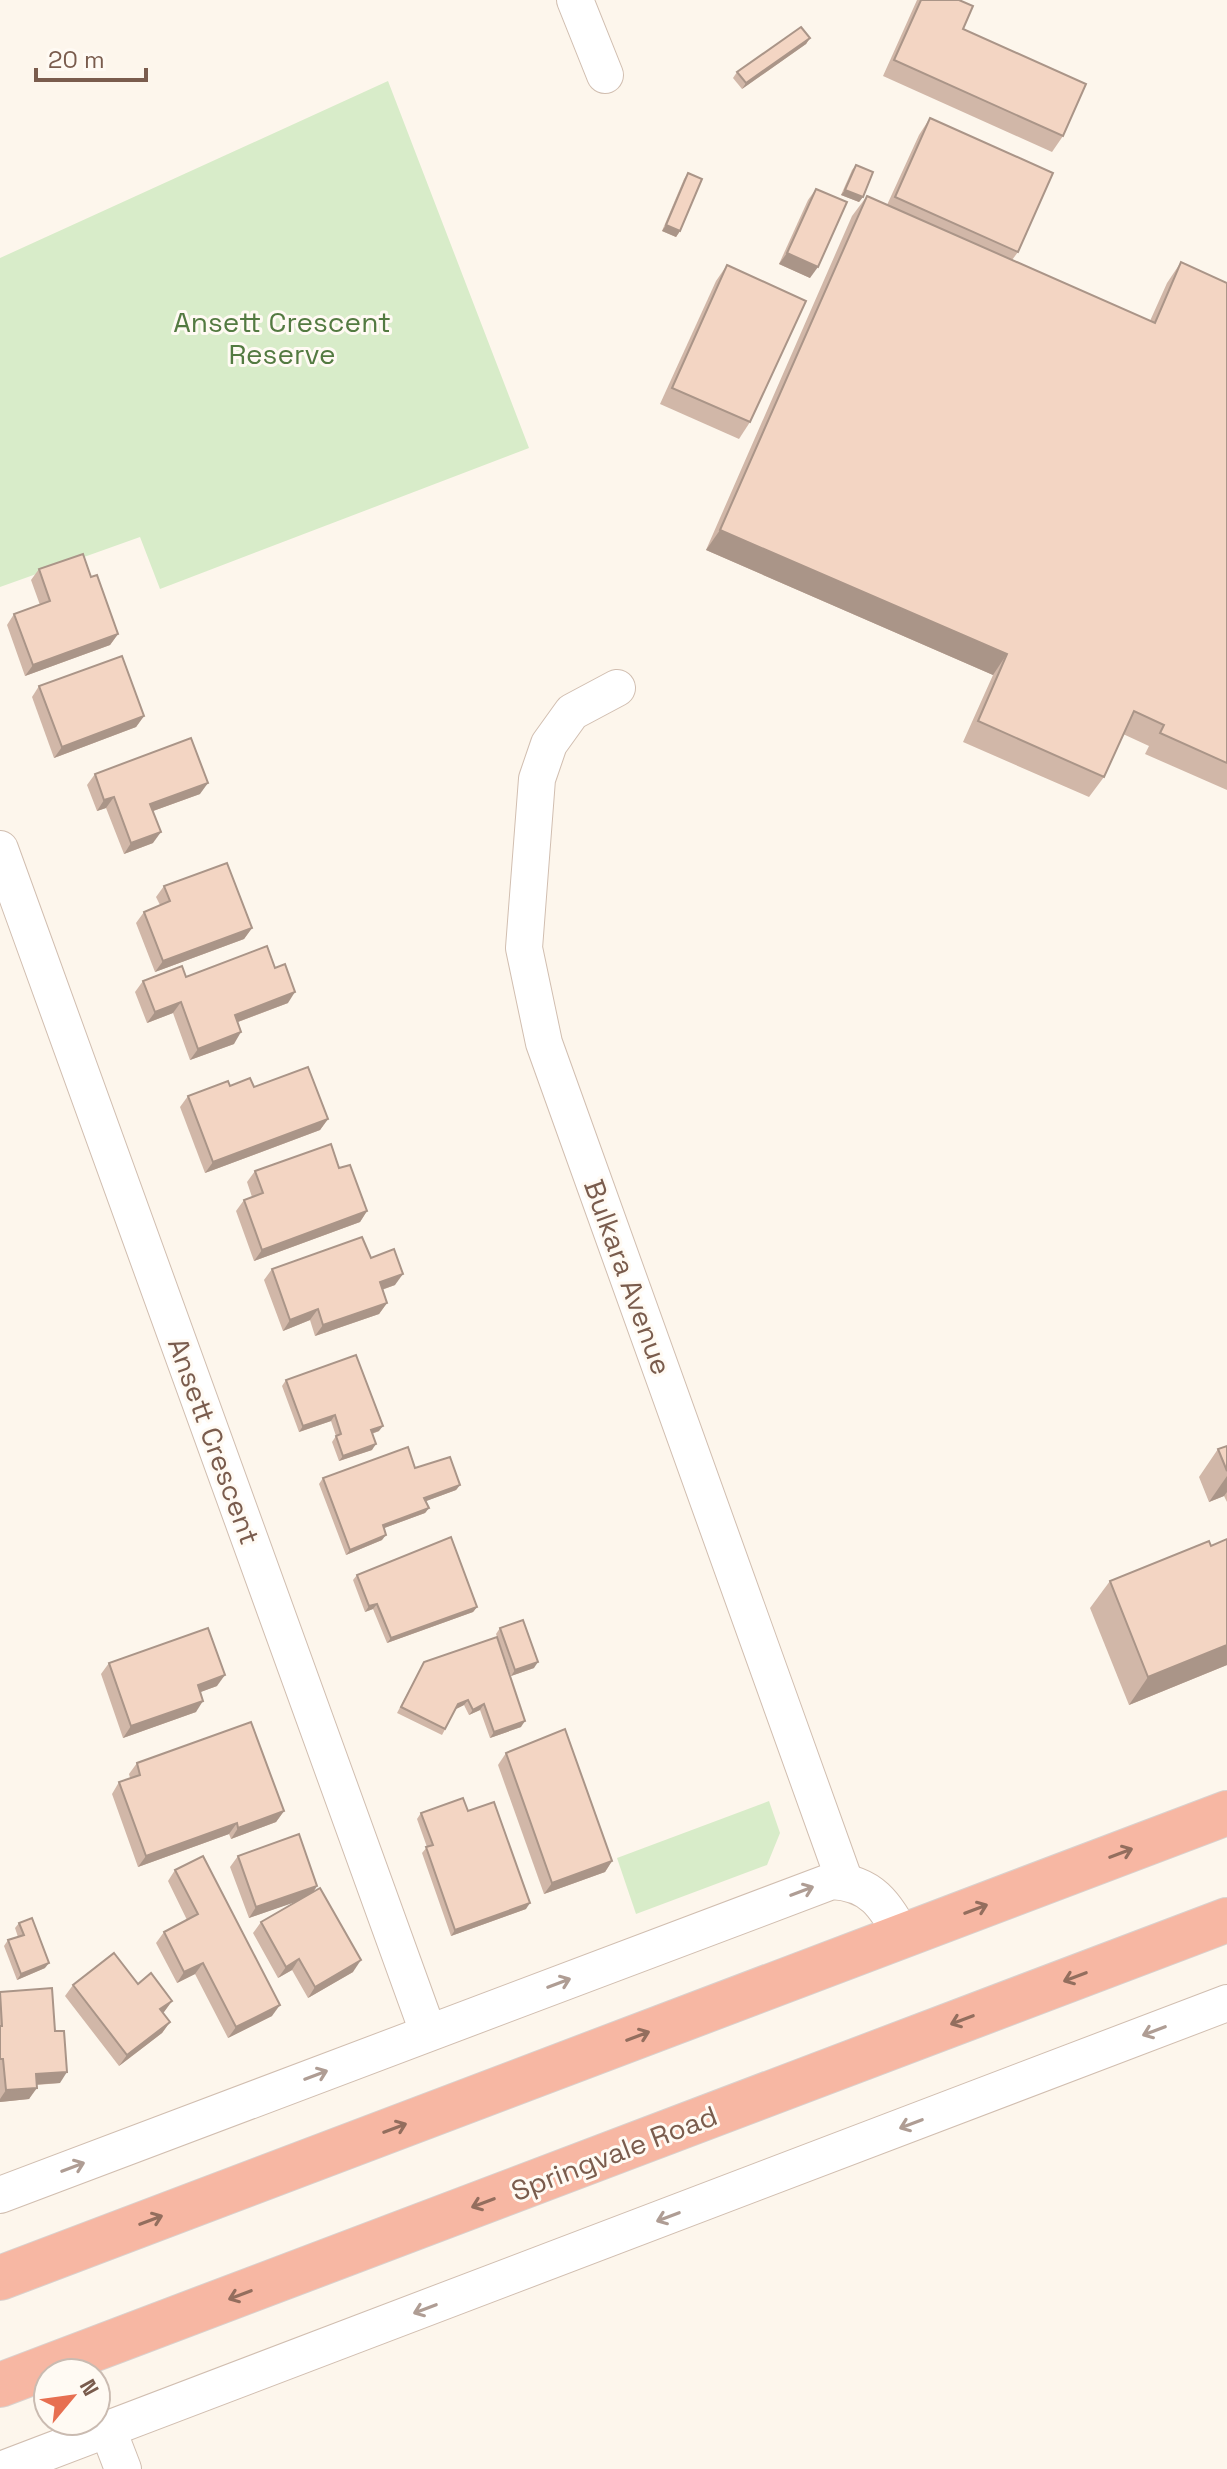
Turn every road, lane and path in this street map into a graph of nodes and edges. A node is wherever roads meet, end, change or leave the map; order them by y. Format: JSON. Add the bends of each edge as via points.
{"nodes":[{"id":1,"x":575,"y":0,"type":"edge"},
{"id":2,"x":605,"y":75,"type":"dead end"},
{"id":3,"x":617,"y":688,"type":"dead end"},
{"id":4,"x":0,"y":849,"type":"edge"},
{"id":5,"x":1227,"y":1813,"type":"edge"},
{"id":6,"x":845,"y":1882,"type":"junction"},
{"id":7,"x":1227,"y":1920,"type":"edge"},
{"id":8,"x":903,"y":1937,"type":"junction"},
{"id":9,"x":1227,"y":2003,"type":"edge"},
{"id":10,"x":428,"y":2032,"type":"junction"},
{"id":11,"x":0,"y":2195,"type":"edge"},
{"id":12,"x":0,"y":2278,"type":"edge"},
{"id":13,"x":0,"y":2385,"type":"edge"},
{"id":14,"x":112,"y":2428,"type":"edge"},
{"id":15,"x":89,"y":2437,"type":"edge"},
{"id":16,"x":111,"y":2437,"type":"edge"},
{"id":17,"x":3,"y":2469,"type":"edge"},
{"id":18,"x":123,"y":2469,"type":"edge"}],
"edges":[{"from":1,"to":2,"type":"street"},
{"from":3,"to":6,"type":"street","name":"Bulkara Avenue","via":[[572,712],[549,744],[537,779],[524,948],[532,992],[544,1043]]},
{"from":4,"to":10,"type":"street","name":"Ansett Crescent"},
{"from":8,"to":5,"type":"highway","one_way":true},
{"from":6,"to":8,"type":"street","via":[[886,1907]]},
{"from":10,"to":6,"type":"street","one_way":true,"via":[[819,1885]]},
{"from":7,"to":13,"type":"highway","name":"Springvale Road","one_way":true},
{"from":12,"to":8,"type":"highway","one_way":true},
{"from":9,"to":14,"type":"street","one_way":true},
{"from":11,"to":10,"type":"street","one_way":true},
{"from":15,"to":17,"type":"street"},
{"from":16,"to":18,"type":"street"}]}
